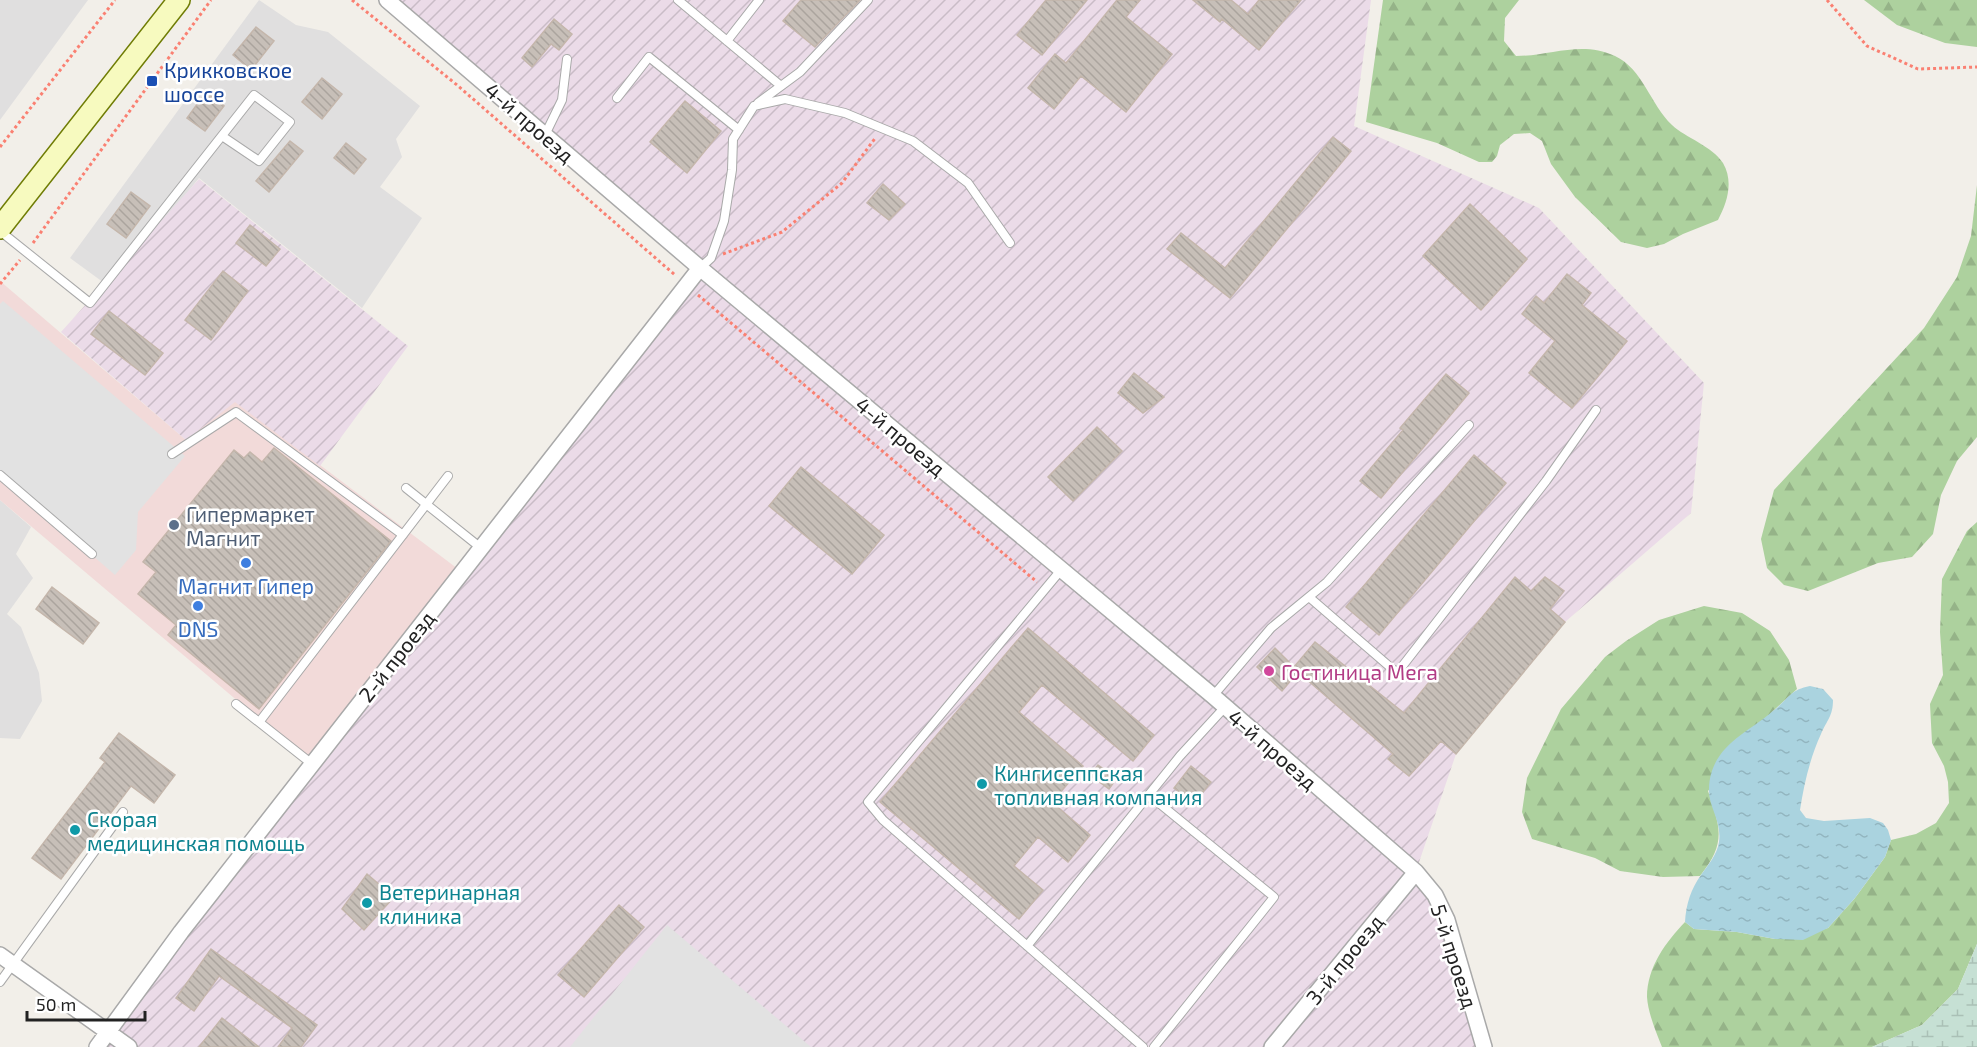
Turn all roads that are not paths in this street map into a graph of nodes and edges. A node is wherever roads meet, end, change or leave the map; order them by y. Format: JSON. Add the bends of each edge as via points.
{"nodes":[{"id":1,"x":172,"y":0,"type":"edge"},
{"id":2,"x":179,"y":0,"type":"edge"},
{"id":3,"x":387,"y":0,"type":"edge"},
{"id":4,"x":678,"y":0,"type":"edge"},
{"id":5,"x":759,"y":0,"type":"edge"},
{"id":6,"x":868,"y":0,"type":"edge"},
{"id":7,"x":727,"y":41,"type":"junction"},
{"id":8,"x":567,"y":59,"type":"dead end"},
{"id":9,"x":781,"y":86,"type":"junction"},
{"id":10,"x":617,"y":98,"type":"dead end"},
{"id":11,"x":754,"y":106,"type":"junction"},
{"id":12,"x":739,"y":130,"type":"junction"},
{"id":13,"x":544,"y":135,"type":"junction"},
{"id":14,"x":222,"y":136,"type":"junction"},
{"id":15,"x":0,"y":218,"type":"edge"},
{"id":16,"x":0,"y":229,"type":"edge"},
{"id":17,"x":1010,"y":243,"type":"dead end"},
{"id":18,"x":706,"y":263,"type":"junction"},
{"id":19,"x":1596,"y":410,"type":"dead end"},
{"id":20,"x":1469,"y":424,"type":"dead end"},
{"id":21,"x":172,"y":454,"type":"dead end"},
{"id":22,"x":0,"y":475,"type":"edge"},
{"id":23,"x":448,"y":476,"type":"dead end"},
{"id":24,"x":406,"y":488,"type":"dead end"},
{"id":25,"x":427,"y":505,"type":"junction"},
{"id":26,"x":403,"y":535,"type":"junction"},
{"id":27,"x":481,"y":548,"type":"junction"},
{"id":28,"x":92,"y":554,"type":"dead end"},
{"id":29,"x":1061,"y":570,"type":"junction"},
{"id":30,"x":1310,"y":597,"type":"junction"},
{"id":31,"x":1213,"y":696,"type":"junction"},
{"id":32,"x":236,"y":704,"type":"dead end"},
{"id":33,"x":1226,"y":707,"type":"junction"},
{"id":34,"x":260,"y":721,"type":"junction"},
{"id":35,"x":312,"y":764,"type":"junction"},
{"id":36,"x":1149,"y":795,"type":"junction"},
{"id":37,"x":123,"y":812,"type":"dead end"},
{"id":38,"x":1416,"y":872,"type":"junction"},
{"id":39,"x":1027,"y":946,"type":"junction"},
{"id":40,"x":6,"y":959,"type":"edge"},
{"id":41,"x":0,"y":982,"type":"edge"},
{"id":42,"x":109,"y":1031,"type":"junction"},
{"id":43,"x":97,"y":1047,"type":"edge"},
{"id":44,"x":129,"y":1047,"type":"edge"},
{"id":45,"x":1143,"y":1047,"type":"edge"},
{"id":46,"x":1154,"y":1047,"type":"edge"},
{"id":47,"x":1272,"y":1047,"type":"edge"},
{"id":48,"x":1484,"y":1047,"type":"edge"}],
"edges":[{"from":1,"to":15,"type":"main road"},
{"from":2,"to":16,"type":"main road"},
{"from":3,"to":13,"type":"street","name":"4-й проезд"},
{"from":4,"to":7,"type":"lane"},
{"from":5,"to":7,"type":"lane"},
{"from":6,"to":9,"type":"lane","via":[[800,72]]},
{"from":7,"to":9,"type":"lane"},
{"from":8,"to":13,"type":"lane","via":[[562,99]]},
{"from":9,"to":11,"type":"lane"},
{"from":10,"to":12,"type":"lane","via":[[649,57]]},
{"from":11,"to":12,"type":"lane"},
{"from":11,"to":17,"type":"lane","via":[[784,99],[845,113],[914,141],[968,183]]},
{"from":12,"to":18,"type":"lane","via":[[733,139],[724,221]]},
{"from":13,"to":18,"type":"street","name":"4-й проезд"},
{"from":14,"to":14,"type":"lane","via":[[254,95],[290,122],[259,161]]},
{"from":14,"to":16,"type":"lane","via":[[90,303]]},
{"from":18,"to":27,"type":"street","name":"2-й проезд"},
{"from":18,"to":29,"type":"street","name":"4-й проезд"},
{"from":19,"to":30,"type":"lane","via":[[1397,673]]},
{"from":20,"to":30,"type":"lane"},
{"from":21,"to":26,"type":"lane","via":[[236,412]]},
{"from":22,"to":28,"type":"lane"},
{"from":23,"to":25,"type":"lane"},
{"from":24,"to":25,"type":"lane"},
{"from":25,"to":26,"type":"lane"},
{"from":25,"to":27,"type":"lane"},
{"from":26,"to":34,"type":"lane"},
{"from":27,"to":35,"type":"street","name":"2-й проезд"},
{"from":29,"to":31,"type":"street","name":"4-й проезд"},
{"from":29,"to":39,"type":"lane","via":[[868,802],[883,820]]},
{"from":30,"to":31,"type":"lane","via":[[1271,628]]},
{"from":31,"to":33,"type":"street","name":"4-й проезд"},
{"from":32,"to":34,"type":"lane"},
{"from":33,"to":36,"type":"lane"},
{"from":33,"to":38,"type":"street","name":"4-й проезд"},
{"from":34,"to":35,"type":"lane"},
{"from":35,"to":42,"type":"street","name":"2-й проезд"},
{"from":36,"to":39,"type":"lane"},
{"from":36,"to":46,"type":"lane","via":[[1274,897]]},
{"from":37,"to":40,"type":"lane"},
{"from":38,"to":47,"type":"street","name":"3-й проезд"},
{"from":38,"to":48,"type":"street","name":"5-й проезд","via":[[1435,895],[1447,920]]},
{"from":39,"to":45,"type":"lane"},
{"from":40,"to":41,"type":"lane"},
{"from":40,"to":42,"type":"street"},
{"from":42,"to":43,"type":"street","name":"2-й проезд"},
{"from":42,"to":44,"type":"street"}]}
